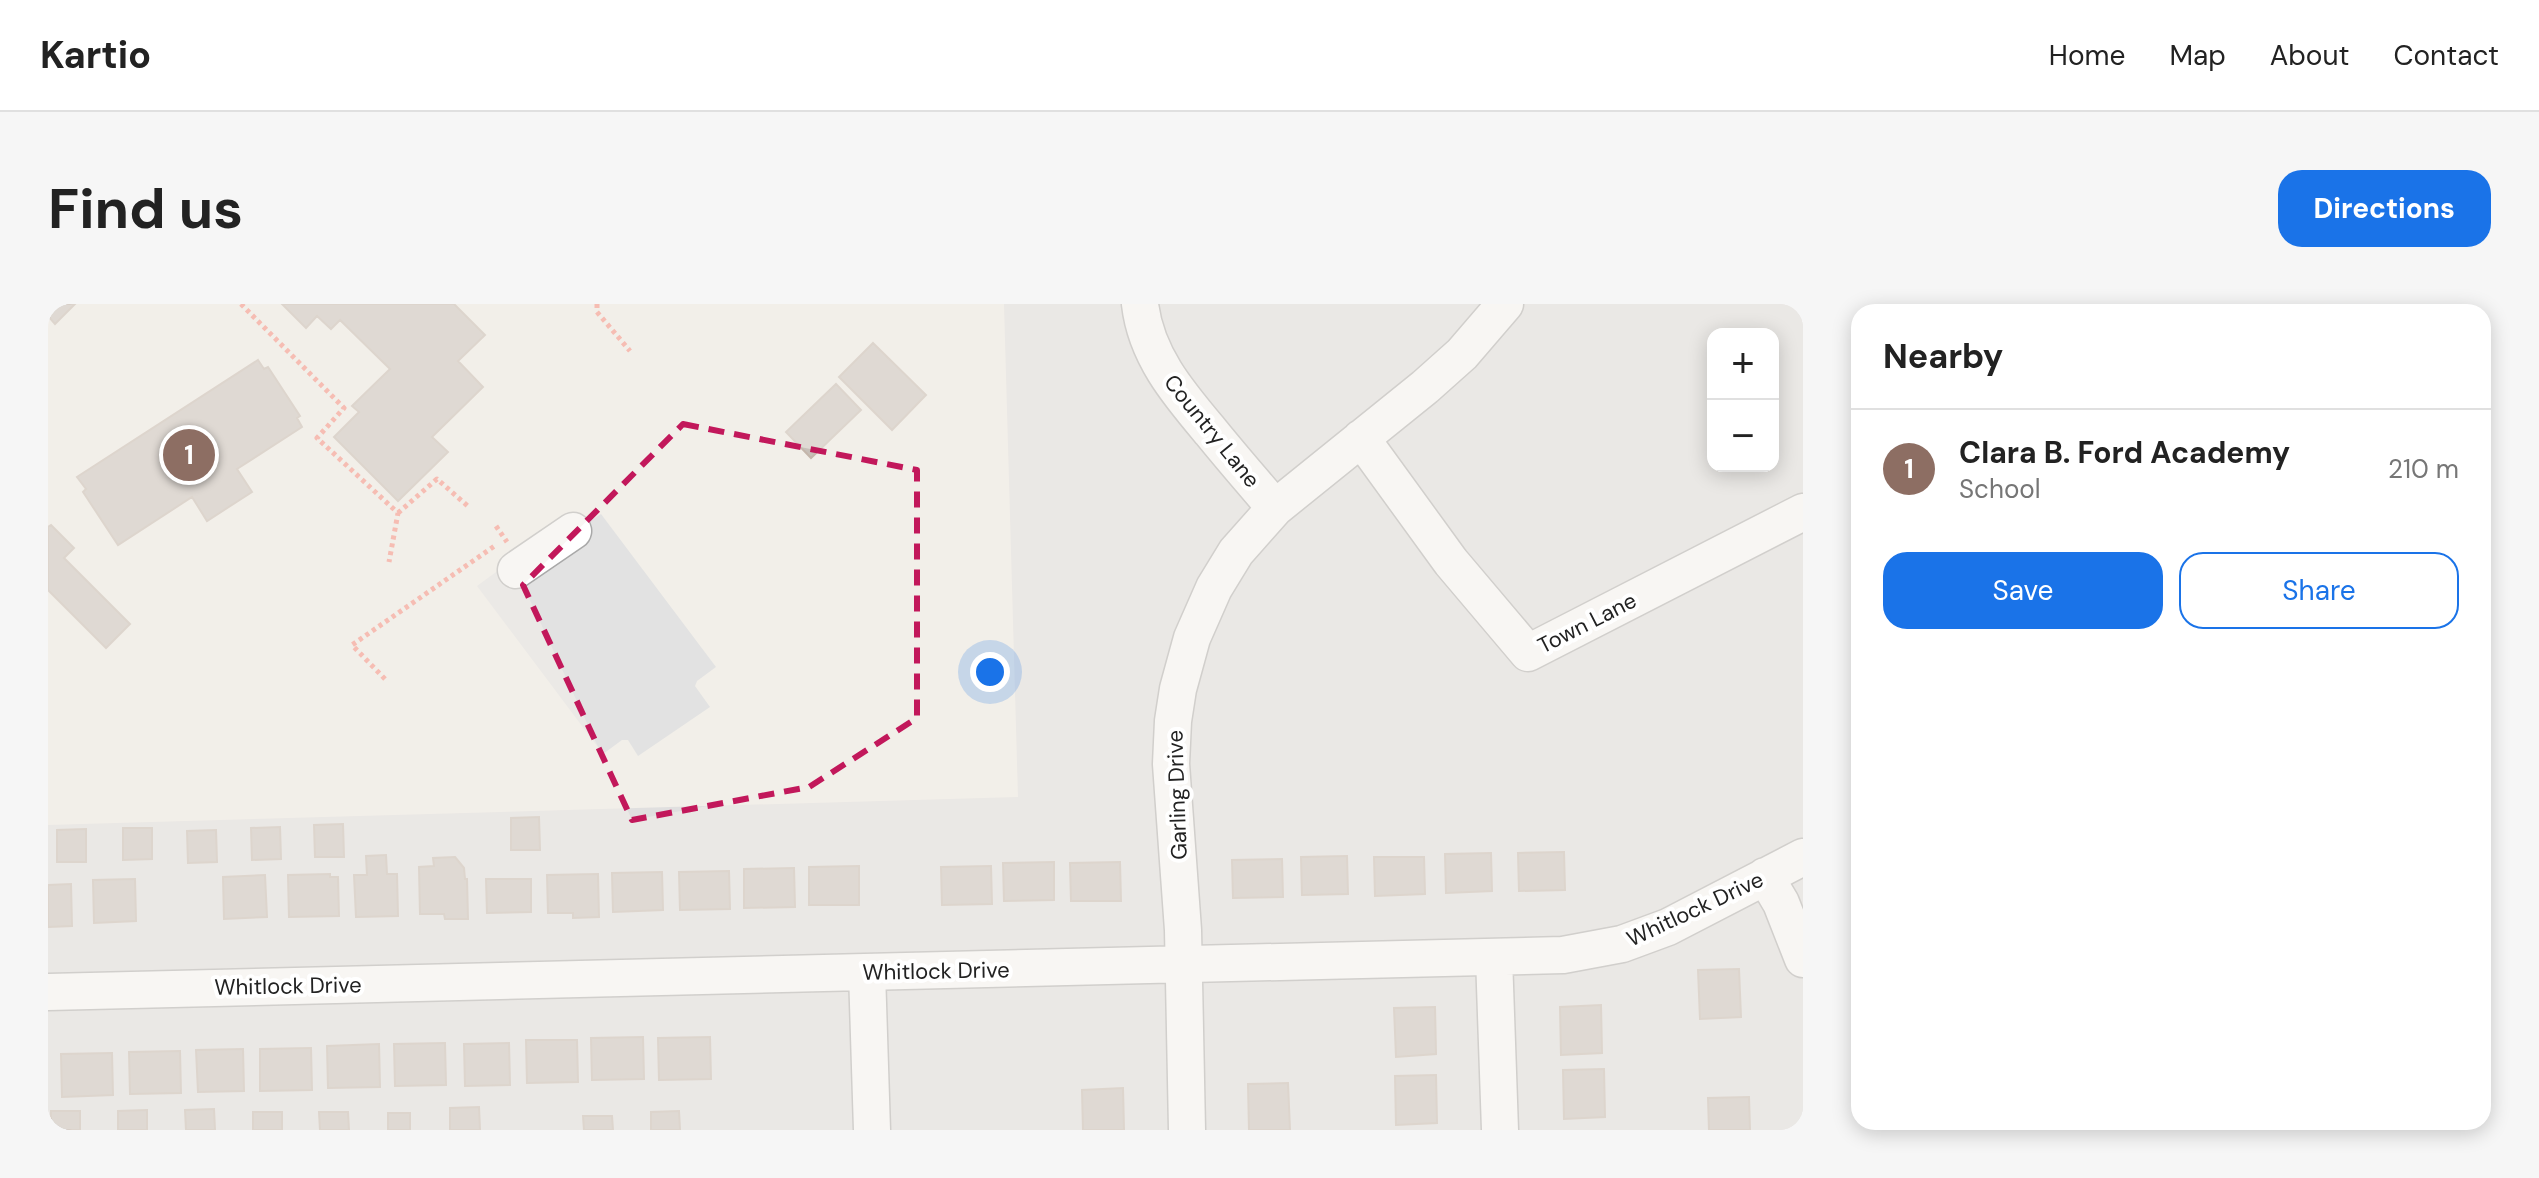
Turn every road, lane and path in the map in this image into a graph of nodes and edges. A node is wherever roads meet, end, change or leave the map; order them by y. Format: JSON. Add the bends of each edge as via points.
{"nodes":[{"id":1,"x":241,"y":304,"type":"edge"},
{"id":2,"x":597,"y":304,"type":"edge"},
{"id":3,"x":1140,"y":304,"type":"edge"},
{"id":4,"x":1505,"y":304,"type":"edge"},
{"id":5,"x":630,"y":351,"type":"dead end"},
{"id":6,"x":1361,"y":438,"type":"junction"},
{"id":7,"x":470,"y":508,"type":"dead end"},
{"id":8,"x":1275,"y":508,"type":"junction"},
{"id":9,"x":1803,"y":512,"type":"edge"},
{"id":10,"x":398,"y":513,"type":"junction"},
{"id":11,"x":518,"y":530,"type":"dead end"},
{"id":12,"x":573,"y":531,"type":"dead end"},
{"id":13,"x":389,"y":562,"type":"dead end"},
{"id":14,"x":516,"y":570,"type":"dead end"},
{"id":15,"x":385,"y":679,"type":"dead end"},
{"id":16,"x":1803,"y":857,"type":"edge"},
{"id":17,"x":1765,"y":876,"type":"junction"},
{"id":18,"x":1494,"y":957,"type":"junction"},
{"id":19,"x":1803,"y":959,"type":"edge"},
{"id":20,"x":1185,"y":964,"type":"junction"},
{"id":21,"x":867,"y":972,"type":"junction"},
{"id":22,"x":48,"y":992,"type":"edge"},
{"id":23,"x":872,"y":1130,"type":"edge"},
{"id":24,"x":1187,"y":1130,"type":"edge"},
{"id":25,"x":1500,"y":1130,"type":"edge"}],
"edges":[{"from":1,"to":10,"type":"path","via":[[344,408],[317,438]]},
{"from":2,"to":5,"type":"path","via":[[597,312]]},
{"from":3,"to":8,"type":"street","name":"Country Lane","via":[[1157,360],[1173,387]]},
{"from":4,"to":6,"type":"street","name":"Garling Drive","via":[[1462,354]]},
{"from":6,"to":8,"type":"street","name":"Garling Drive"},
{"from":6,"to":9,"type":"street","name":"Town Lane","via":[[1451,562],[1528,653]]},
{"from":7,"to":10,"type":"path","via":[[437,479]]},
{"from":8,"to":20,"type":"street","name":"Garling Drive","via":[[1236,552],[1214,588],[1178,689],[1171,764]]},
{"from":10,"to":13,"type":"path"},
{"from":11,"to":15,"type":"path","via":[[352,645]]},
{"from":12,"to":14,"type":"street"},
{"from":16,"to":17,"type":"street","name":"Whitlock Drive"},
{"from":17,"to":18,"type":"street","name":"Whitlock Drive","via":[[1668,927],[1622,944],[1563,955]]},
{"from":17,"to":19,"type":"street"},
{"from":18,"to":20,"type":"street","name":"Whitlock Drive"},
{"from":18,"to":25,"type":"street"},
{"from":20,"to":21,"type":"street","name":"Whitlock Drive"},
{"from":20,"to":24,"type":"street","name":"Garling Drive"},
{"from":21,"to":22,"type":"street","name":"Whitlock Drive"},
{"from":21,"to":23,"type":"street"}]}
